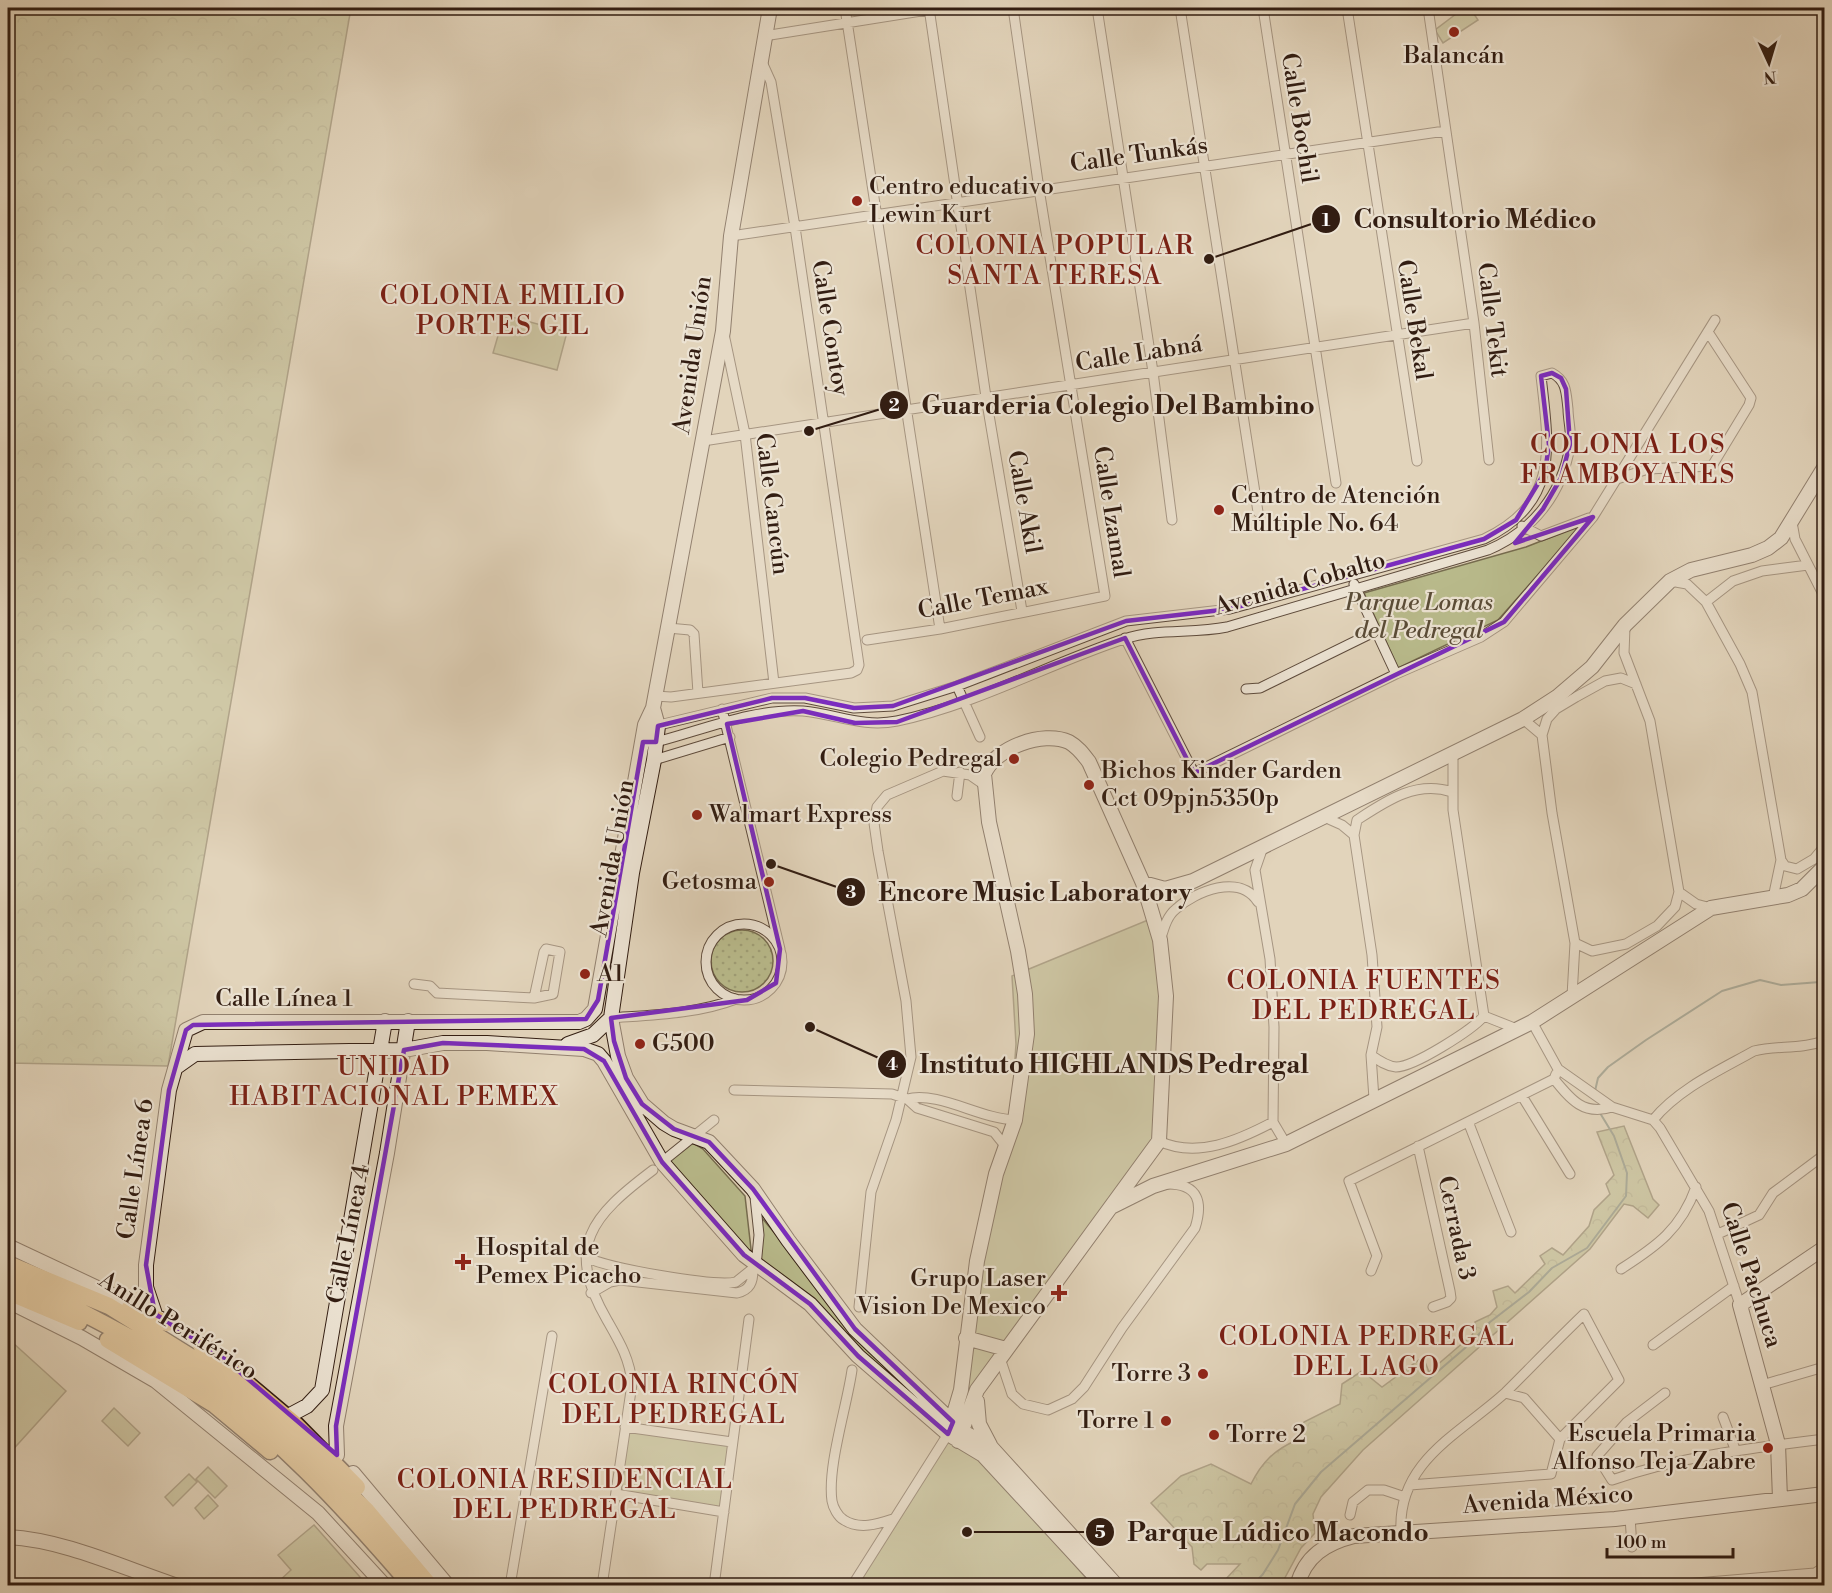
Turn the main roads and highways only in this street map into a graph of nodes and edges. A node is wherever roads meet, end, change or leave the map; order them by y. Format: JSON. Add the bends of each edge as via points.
{"nodes":[{"id":1,"x":8,"y":1257,"type":"edge"},
{"id":2,"x":8,"y":1264,"type":"edge"},
{"id":3,"x":8,"y":1269,"type":"edge"},
{"id":4,"x":8,"y":1278,"type":"edge"},
{"id":5,"x":8,"y":1285,"type":"edge"},
{"id":6,"x":46,"y":1293,"type":"junction"},
{"id":7,"x":9,"y":1299,"type":"edge"},
{"id":8,"x":161,"y":1319,"type":"road end"},
{"id":9,"x":201,"y":1345,"type":"road end"},
{"id":10,"x":405,"y":1586,"type":"edge"},
{"id":11,"x":412,"y":1586,"type":"edge"},
{"id":12,"x":421,"y":1586,"type":"edge"},
{"id":13,"x":429,"y":1586,"type":"edge"},
{"id":14,"x":441,"y":1586,"type":"edge"}],
"edges":[{"from":1,"to":8,"type":"highway"},
{"from":2,"to":13,"type":"highway","name":"Anillo Periférico","via":[[109,1306],[223,1377],[254,1401],[366,1510]]},
{"from":3,"to":12,"type":"highway","via":[[103,1312],[244,1402],[353,1505]]},
{"from":4,"to":6,"type":"highway"},
{"from":5,"to":6,"type":"highway"},
{"from":6,"to":11,"type":"highway","via":[[187,1371],[258,1426],[352,1516]]},
{"from":7,"to":10,"type":"highway","name":"Anillo Periférico","via":[[81,1323],[215,1405],[329,1501]]},
{"from":9,"to":14,"type":"highway","via":[[250,1384],[336,1464]]}]}
